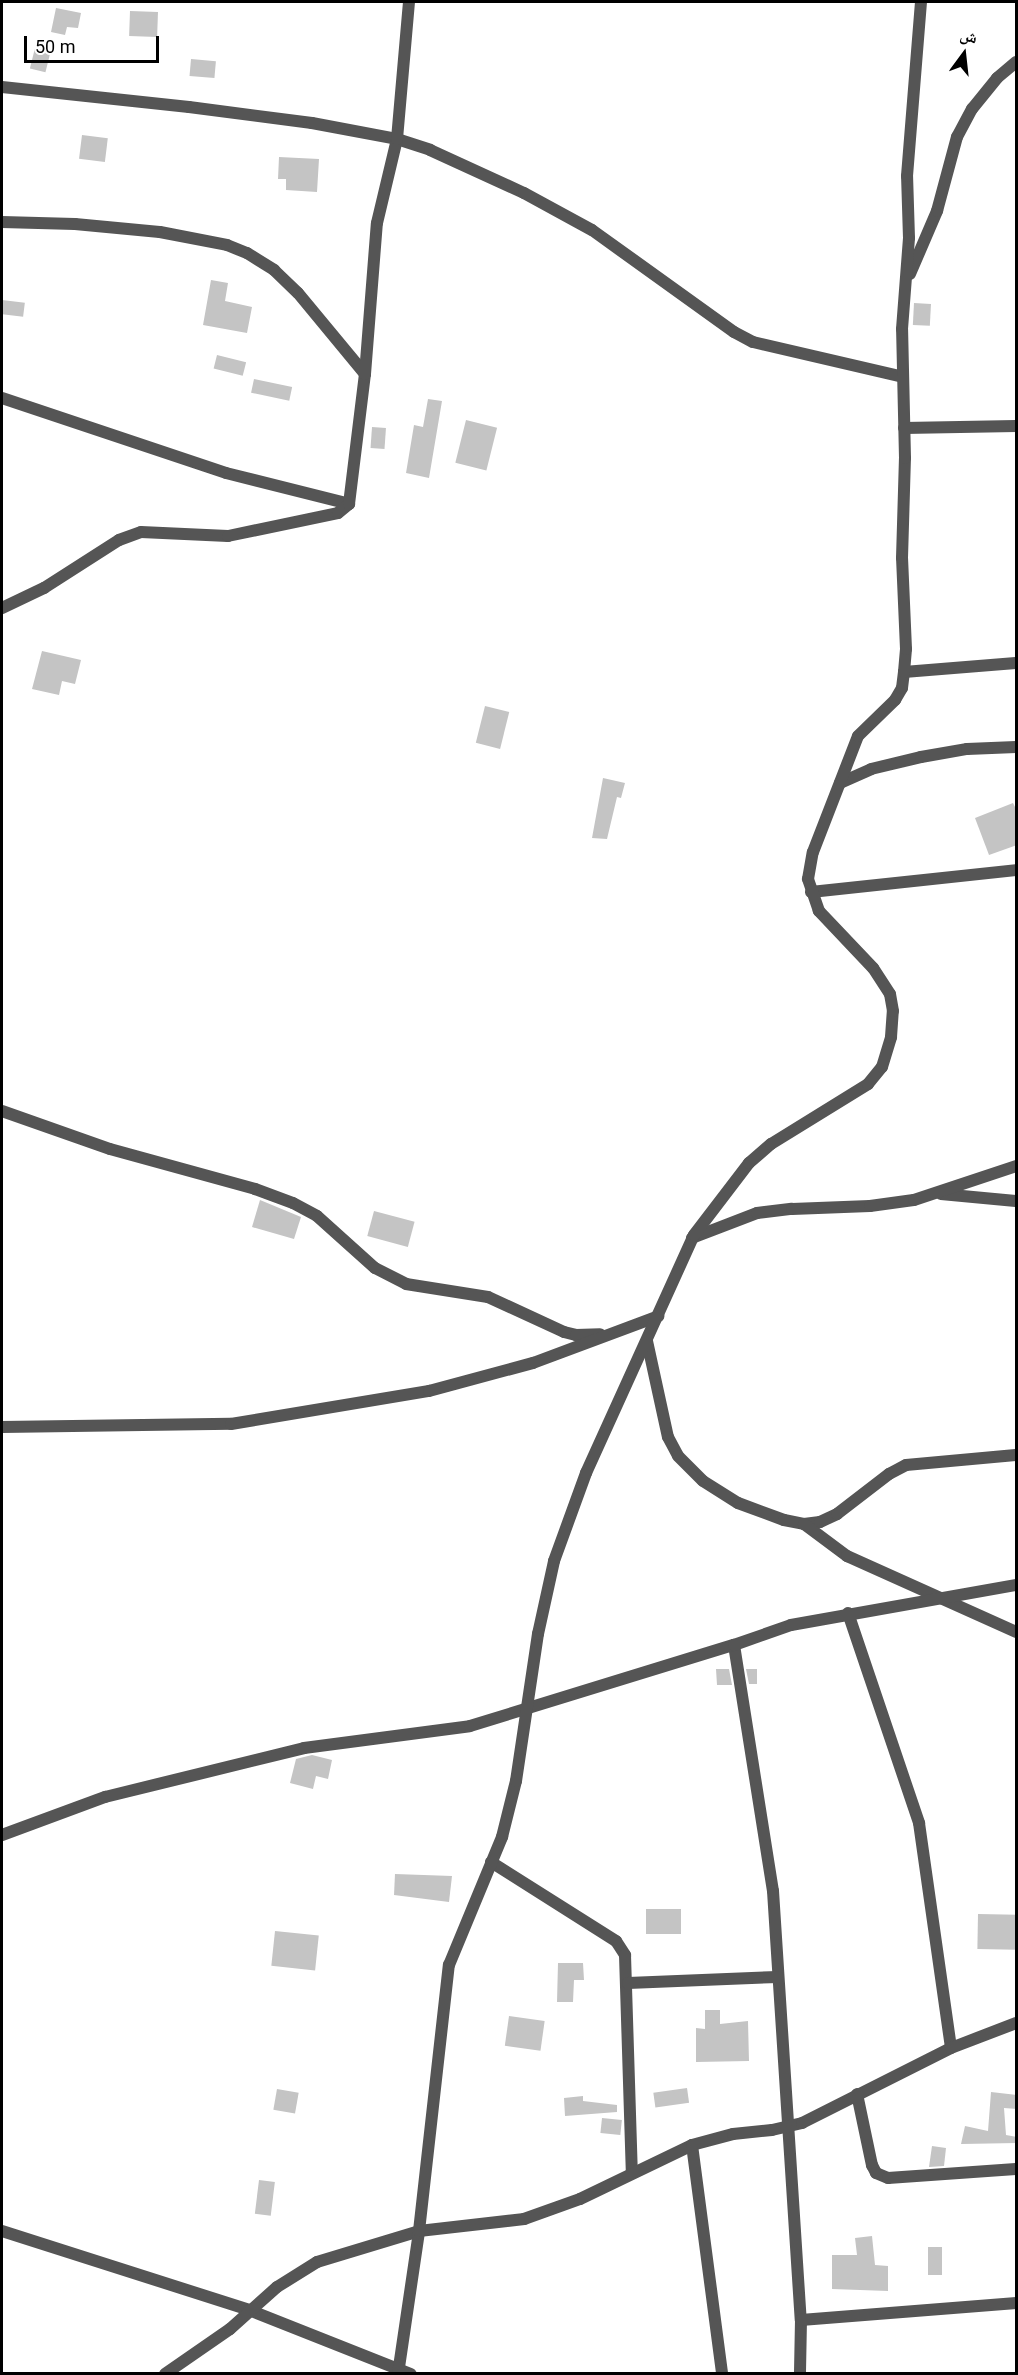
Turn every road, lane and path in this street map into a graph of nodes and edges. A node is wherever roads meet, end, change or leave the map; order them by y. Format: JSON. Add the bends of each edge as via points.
{"nodes":[{"id":1,"x":408,"y":2,"type":"edge"},
{"id":2,"x":921,"y":2,"type":"edge"},
{"id":3,"x":1017,"y":62,"type":"edge"},
{"id":4,"x":2,"y":87,"type":"edge"},
{"id":5,"x":397,"y":139,"type":"junction"},
{"id":6,"x":2,"y":222,"type":"edge"},
{"id":7,"x":906,"y":281,"type":"junction"},
{"id":8,"x":365,"y":374,"type":"junction"},
{"id":9,"x":903,"y":377,"type":"junction"},
{"id":10,"x":2,"y":398,"type":"edge"},
{"id":11,"x":1017,"y":426,"type":"edge"},
{"id":12,"x":904,"y":428,"type":"junction"},
{"id":13,"x":349,"y":504,"type":"junction"},
{"id":14,"x":2,"y":608,"type":"edge"},
{"id":15,"x":1017,"y":663,"type":"edge"},
{"id":16,"x":904,"y":672,"type":"junction"},
{"id":17,"x":1017,"y":747,"type":"edge"},
{"id":18,"x":840,"y":783,"type":"junction"},
{"id":19,"x":1017,"y":870,"type":"edge"},
{"id":20,"x":811,"y":892,"type":"junction"},
{"id":21,"x":2,"y":1111,"type":"edge"},
{"id":22,"x":1017,"y":1166,"type":"edge"},
{"id":23,"x":934,"y":1194,"type":"junction"},
{"id":24,"x":1017,"y":1202,"type":"edge"},
{"id":25,"x":692,"y":1238,"type":"junction"},
{"id":26,"x":658,"y":1316,"type":"junction"},
{"id":27,"x":612,"y":1333,"type":"junction"},
{"id":28,"x":647,"y":1341,"type":"junction"},
{"id":29,"x":2,"y":1427,"type":"edge"},
{"id":30,"x":1017,"y":1455,"type":"edge"},
{"id":31,"x":804,"y":1524,"type":"junction"},
{"id":32,"x":1017,"y":1585,"type":"edge"},
{"id":33,"x":942,"y":1597,"type":"junction"},
{"id":34,"x":848,"y":1613,"type":"junction"},
{"id":35,"x":1017,"y":1632,"type":"edge"},
{"id":36,"x":734,"y":1645,"type":"junction"},
{"id":37,"x":528,"y":1710,"type":"junction"},
{"id":38,"x":2,"y":1835,"type":"edge"},
{"id":39,"x":491,"y":1862,"type":"junction"},
{"id":40,"x":778,"y":1977,"type":"junction"},
{"id":41,"x":628,"y":1983,"type":"junction"},
{"id":42,"x":1017,"y":2023,"type":"edge"},
{"id":43,"x":951,"y":2048,"type":"junction"},
{"id":44,"x":857,"y":2094,"type":"junction"},
{"id":45,"x":788,"y":2126,"type":"junction"},
{"id":46,"x":692,"y":2145,"type":"junction"},
{"id":47,"x":1017,"y":2169,"type":"edge"},
{"id":48,"x":632,"y":2173,"type":"junction"},
{"id":49,"x":419,"y":2230,"type":"junction"},
{"id":50,"x":2,"y":2231,"type":"edge"},
{"id":51,"x":1017,"y":2303,"type":"edge"},
{"id":52,"x":249,"y":2310,"type":"junction"},
{"id":53,"x":801,"y":2320,"type":"junction"},
{"id":54,"x":398,"y":2371,"type":"edge"},
{"id":55,"x":165,"y":2373,"type":"edge"},
{"id":56,"x":411,"y":2373,"type":"edge"},
{"id":57,"x":722,"y":2373,"type":"edge"},
{"id":58,"x":800,"y":2373,"type":"edge"}],
"edges":[{"from":1,"to":5,"type":"street"},
{"from":2,"to":7,"type":"street","via":[[907,176]]},
{"from":3,"to":7,"type":"street","via":[[997,78],[972,109],[957,137],[937,211]]},
{"from":4,"to":5,"type":"street","via":[[312,123]]},
{"from":5,"to":8,"type":"street","via":[[379,208]]},
{"from":5,"to":9,"type":"street","via":[[524,193],[592,230],[753,342]]},
{"from":6,"to":8,"type":"street","via":[[160,232],[227,245],[247,253],[274,270],[298,293]]},
{"from":7,"to":9,"type":"street"},
{"from":8,"to":13,"type":"street"},
{"from":9,"to":12,"type":"street"},
{"from":10,"to":13,"type":"street","via":[[226,473]]},
{"from":11,"to":12,"type":"street"},
{"from":12,"to":16,"type":"street"},
{"from":13,"to":14,"type":"street","via":[[338,513],[228,536],[141,532],[119,540],[44,588]]},
{"from":15,"to":16,"type":"street"},
{"from":16,"to":18,"type":"street","via":[[896,700],[858,736]]},
{"from":17,"to":18,"type":"street","via":[[967,749],[921,757]]},
{"from":18,"to":20,"type":"street","via":[[813,852],[808,879]]},
{"from":19,"to":20,"type":"street"},
{"from":20,"to":25,"type":"street","via":[[828,924],[873,968],[890,994],[891,1037],[882,1067],[868,1084],[771,1144],[749,1163]]},
{"from":21,"to":27,"type":"street","via":[[110,1149],[293,1203],[317,1216],[375,1268],[406,1284],[488,1297],[539,1323],[576,1335]]},
{"from":22,"to":23,"type":"street"},
{"from":23,"to":24,"type":"street"},
{"from":23,"to":25,"type":"street","via":[[897,1203],[758,1213]]},
{"from":25,"to":26,"type":"street"},
{"from":26,"to":27,"type":"street"},
{"from":26,"to":28,"type":"street"},
{"from":27,"to":29,"type":"street","via":[[533,1363],[429,1391],[231,1424]]},
{"from":28,"to":31,"type":"street","via":[[668,1437],[678,1456],[703,1482],[738,1503]]},
{"from":28,"to":37,"type":"street","via":[[586,1473],[554,1561],[538,1634]]},
{"from":30,"to":31,"type":"street","via":[[906,1465],[837,1514]]},
{"from":31,"to":33,"type":"street","via":[[847,1556]]},
{"from":32,"to":33,"type":"street"},
{"from":33,"to":34,"type":"street"},
{"from":33,"to":35,"type":"street"},
{"from":34,"to":36,"type":"street","via":[[791,1625]]},
{"from":34,"to":43,"type":"street","via":[[919,1822]]},
{"from":36,"to":37,"type":"street"},
{"from":36,"to":40,"type":"street","via":[[772,1891]]},
{"from":37,"to":38,"type":"street","via":[[470,1726],[304,1748],[105,1797]]},
{"from":37,"to":39,"type":"street","via":[[516,1781],[502,1837]]},
{"from":39,"to":41,"type":"street","via":[[616,1941],[626,1955]]},
{"from":39,"to":49,"type":"street","via":[[449,1965]]},
{"from":40,"to":41,"type":"street"},
{"from":40,"to":45,"type":"street"},
{"from":41,"to":48,"type":"street"},
{"from":42,"to":43,"type":"street"},
{"from":43,"to":44,"type":"street"},
{"from":44,"to":45,"type":"street"},
{"from":44,"to":47,"type":"street","via":[[876,2173],[888,2178]]},
{"from":45,"to":46,"type":"street"},
{"from":45,"to":53,"type":"street"},
{"from":46,"to":48,"type":"street"},
{"from":46,"to":57,"type":"street"},
{"from":48,"to":49,"type":"street","via":[[580,2199],[524,2219]]},
{"from":49,"to":52,"type":"street","via":[[316,2262]]},
{"from":49,"to":54,"type":"street"},
{"from":50,"to":52,"type":"street"},
{"from":51,"to":53,"type":"street"},
{"from":52,"to":54,"type":"street"},
{"from":52,"to":55,"type":"street","via":[[230,2329]]},
{"from":53,"to":58,"type":"street"},
{"from":54,"to":56,"type":"street"}]}
